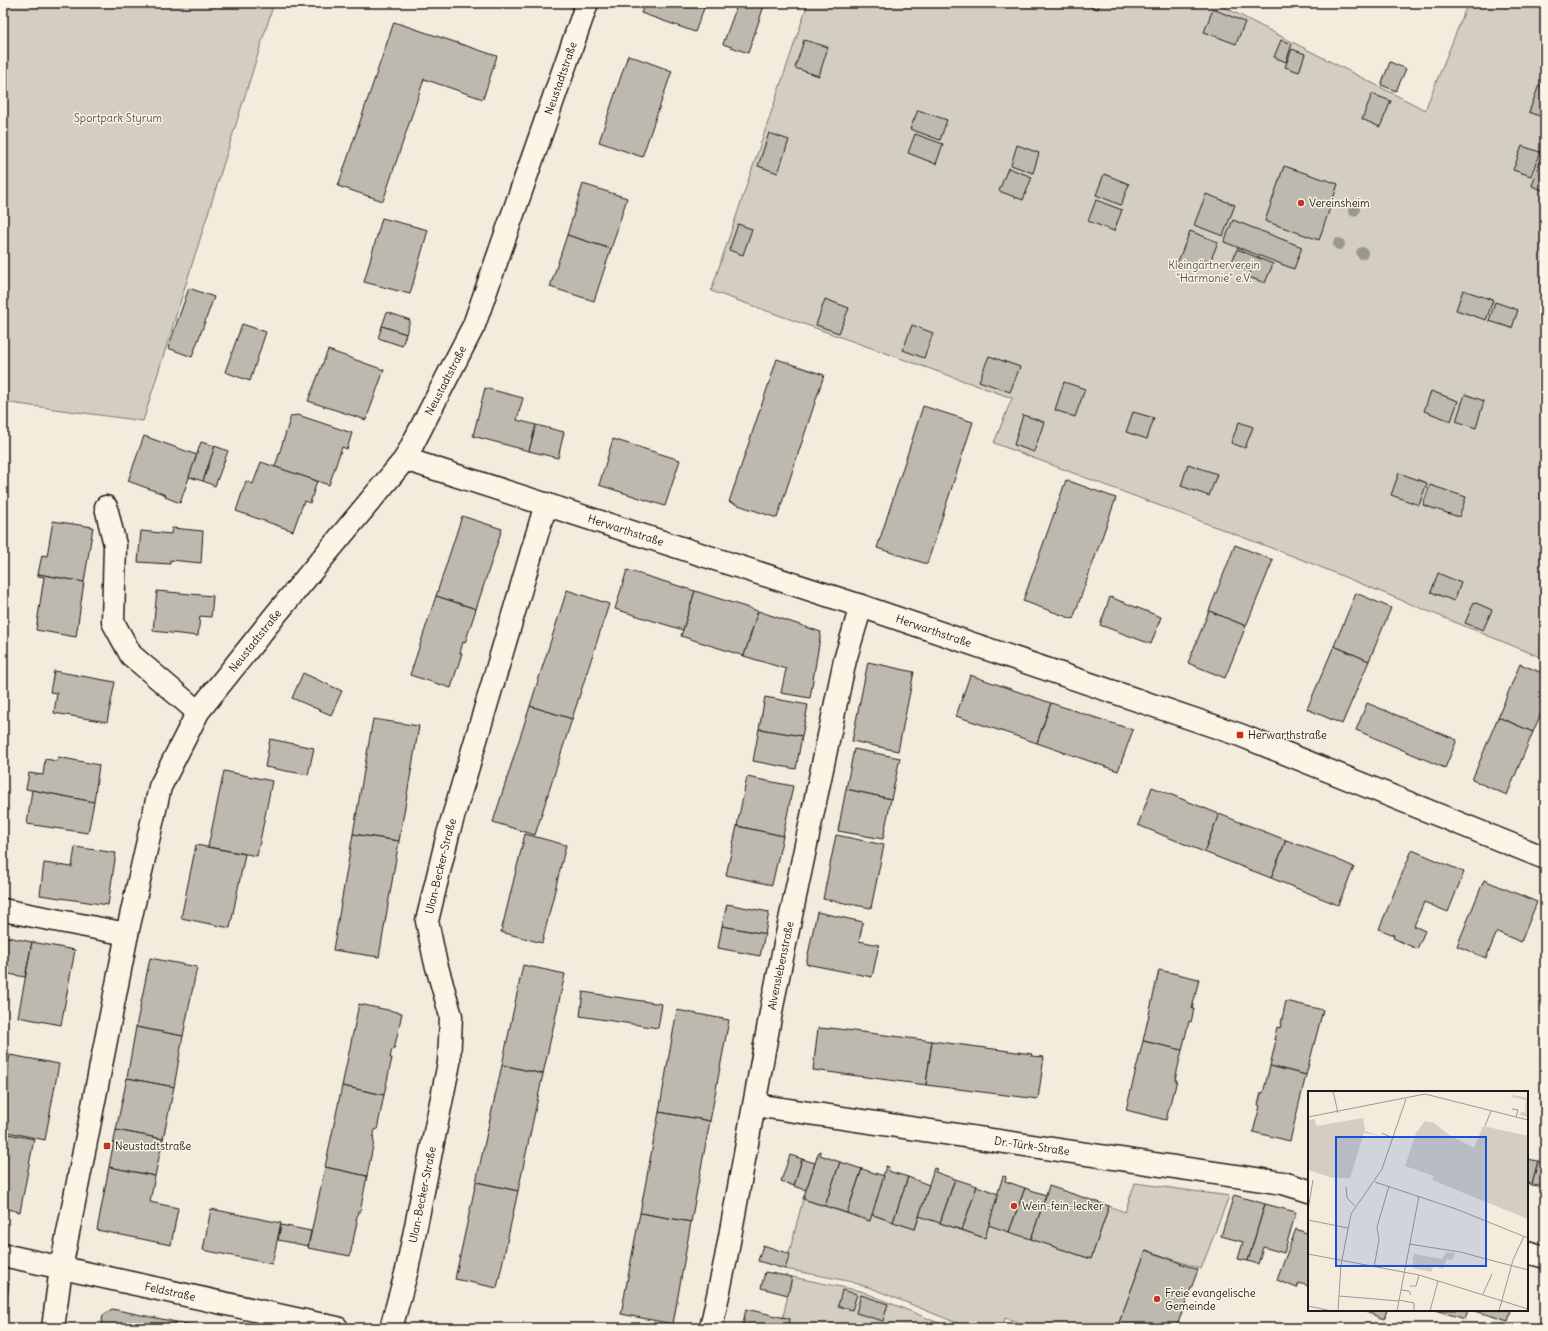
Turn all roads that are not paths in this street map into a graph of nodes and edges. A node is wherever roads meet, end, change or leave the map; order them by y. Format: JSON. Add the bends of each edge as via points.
{"nodes":[{"id":1,"x":587,"y":3,"type":"edge"},
{"id":2,"x":405,"y":459,"type":"junction"},
{"id":3,"x":546,"y":504,"type":"junction"},
{"id":4,"x":106,"y":507,"type":"dead end"},
{"id":5,"x":860,"y":606,"type":"junction"},
{"id":6,"x":198,"y":712,"type":"junction"},
{"id":7,"x":1545,"y":858,"type":"edge"},
{"id":8,"x":3,"y":910,"type":"edge"},
{"id":9,"x":127,"y":934,"type":"junction"},
{"id":10,"x":755,"y":1105,"type":"junction"},
{"id":11,"x":1308,"y":1191,"type":"edge"},
{"id":12,"x":1528,"y":1252,"type":"edge"},
{"id":13,"x":3,"y":1255,"type":"edge"},
{"id":14,"x":1545,"y":1257,"type":"edge"},
{"id":15,"x":61,"y":1268,"type":"junction"},
{"id":16,"x":53,"y":1328,"type":"edge"},
{"id":17,"x":337,"y":1328,"type":"edge"},
{"id":18,"x":391,"y":1328,"type":"edge"},
{"id":19,"x":711,"y":1328,"type":"edge"}],
"edges":[{"from":1,"to":2,"type":"street","name":"Neustadtstraße","via":[[474,325]]},
{"from":2,"to":3,"type":"street","name":"Herwarthstraße"},
{"from":2,"to":6,"type":"street","name":"Neustadtstraße"},
{"from":3,"to":5,"type":"street","name":"Herwarthstraße"},
{"from":3,"to":18,"type":"street","name":"Ulan-Becker-Straße","via":[[448,834],[426,921],[451,1016],[449,1063],[407,1270]]},
{"from":4,"to":6,"type":"street","via":[[115,546],[113,622],[131,655]]},
{"from":5,"to":7,"type":"street","name":"Herwarthstraße","via":[[1240,735]]},
{"from":5,"to":10,"type":"street","name":"Alvenslebenstraße","via":[[845,660],[774,996]]},
{"from":6,"to":9,"type":"street","name":"Neustadtstraße","via":[[160,787]]},
{"from":8,"to":9,"type":"street"},
{"from":9,"to":15,"type":"street","name":"Neustadtstraße"},
{"from":10,"to":11,"type":"street","name":"Dr.-Türk-Straße","via":[[1283,1184]]},
{"from":10,"to":19,"type":"street","name":"Alvenslebenstraße"},
{"from":12,"to":14,"type":"street"},
{"from":13,"to":15,"type":"street","name":"Feldstraße"},
{"from":15,"to":16,"type":"street","name":"Neustadtstraße"},
{"from":15,"to":17,"type":"street","name":"Feldstraße"}]}
